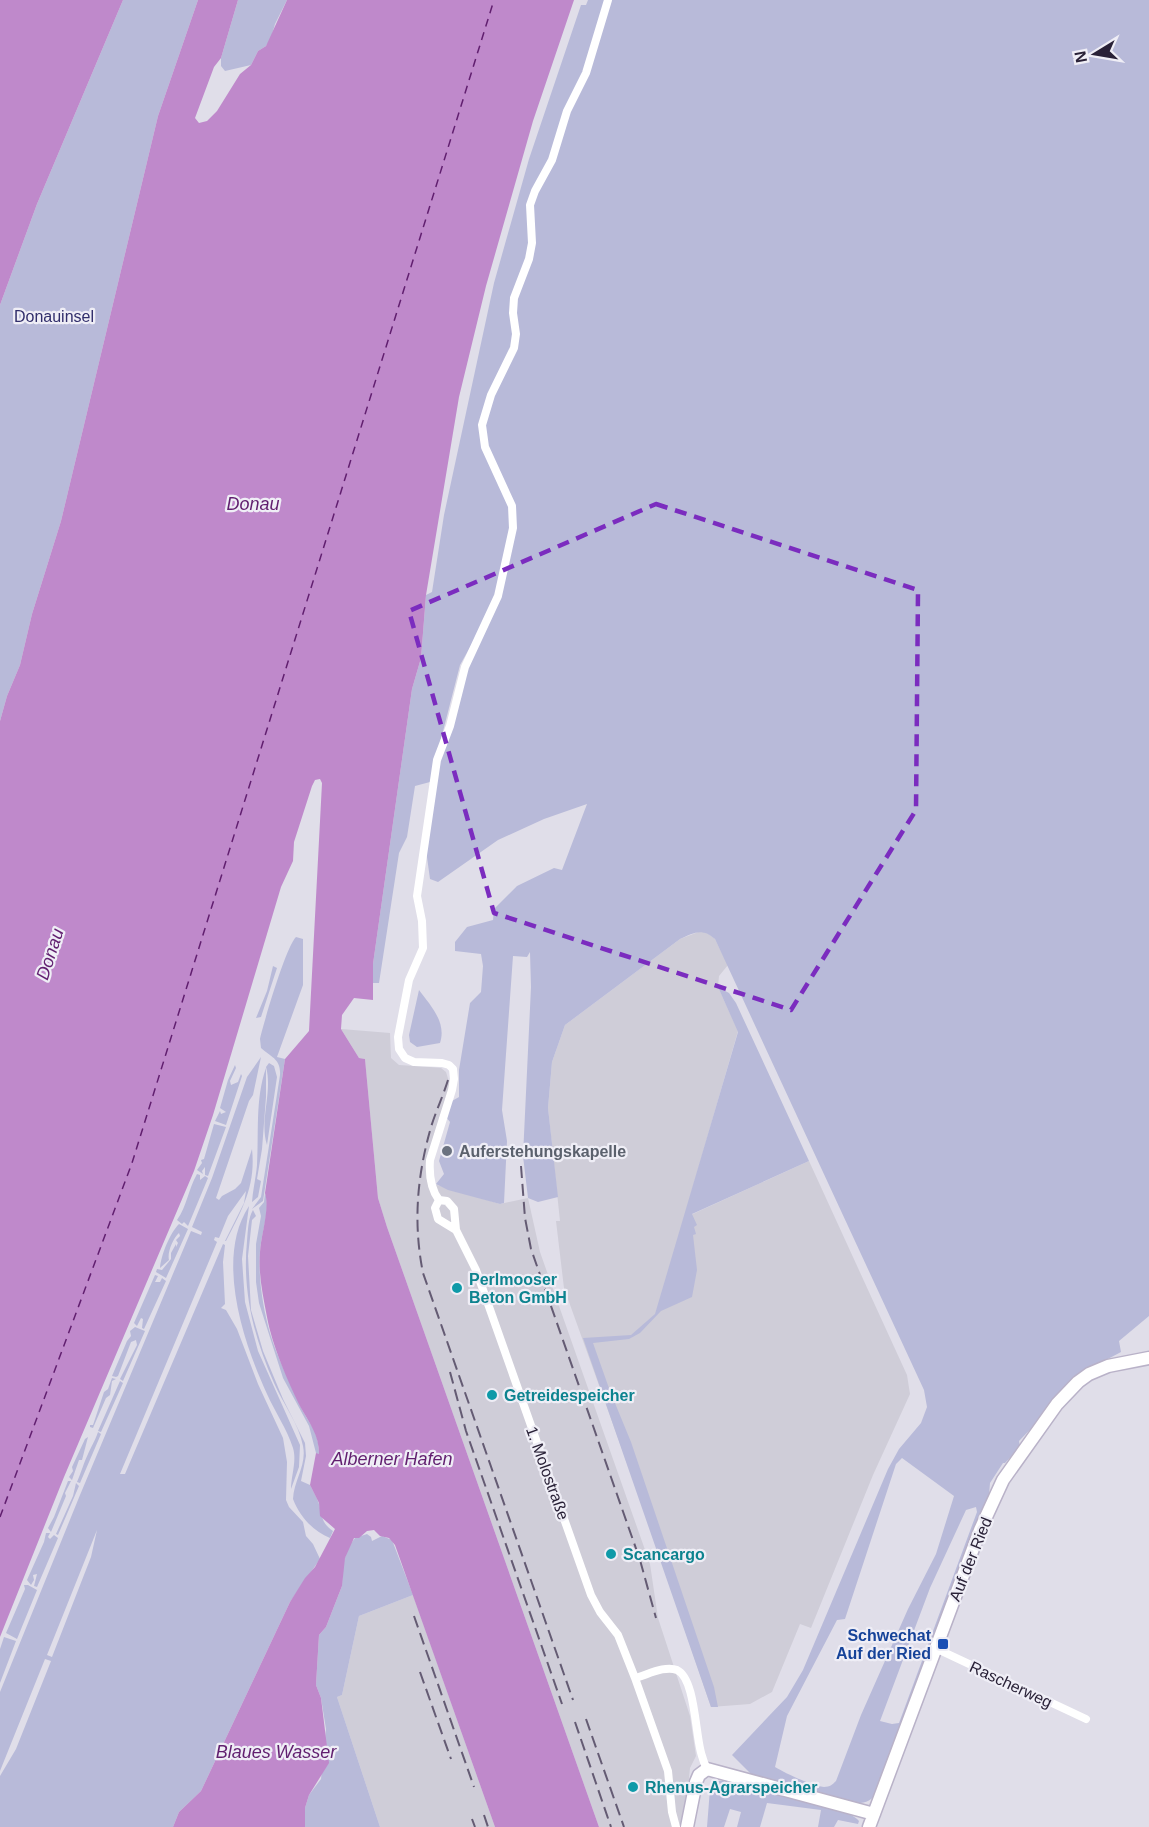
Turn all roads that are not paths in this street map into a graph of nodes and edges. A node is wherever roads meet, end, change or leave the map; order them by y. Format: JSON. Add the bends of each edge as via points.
{"nodes":[{"id":1,"x":608,"y":0,"type":"edge"},
{"id":2,"x":439,"y":1200,"type":"junction"},
{"id":3,"x":456,"y":1230,"type":"junction"},
{"id":4,"x":1149,"y":1358,"type":"edge"},
{"id":5,"x":935,"y":1648,"type":"junction"},
{"id":6,"x":635,"y":1678,"type":"junction"},
{"id":7,"x":1086,"y":1719,"type":"dead end"},
{"id":8,"x":707,"y":1769,"type":"junction"},
{"id":9,"x":874,"y":1814,"type":"junction"},
{"id":10,"x":676,"y":1827,"type":"edge"},
{"id":11,"x":687,"y":1827,"type":"edge"},
{"id":12,"x":869,"y":1827,"type":"edge"}],
"edges":[{"from":1,"to":2,"type":"street","via":[[586,73],[530,205],[532,243],[514,298],[514,348],[488,402],[482,425],[485,447],[512,506],[513,528],[498,596],[465,667],[437,760],[417,896],[423,948],[409,980],[398,1037],[405,1059],[442,1063],[453,1070],[452,1090],[430,1160],[431,1183]]},
{"from":2,"to":3,"type":"street","name":"1. Molostraße","via":[[452,1205]]},
{"from":2,"to":3,"type":"street","name":"1. Molostraße","via":[[435,1208],[438,1219]]},
{"from":3,"to":6,"type":"street","name":"1. Molostraße","via":[[476,1270],[591,1595],[618,1635]]},
{"from":4,"to":5,"type":"main road","name":"Auf der Ried","via":[[1089,1374],[1057,1404],[1003,1480]]},
{"from":5,"to":7,"type":"street","name":"Rascherweg"},
{"from":5,"to":9,"type":"main road","name":"Auf der Ried"},
{"from":6,"to":8,"type":"street","via":[[668,1669],[681,1673],[689,1690]]},
{"from":6,"to":10,"type":"street","name":"1. Molostraße","via":[[668,1771]]},
{"from":8,"to":9,"type":"main road"},
{"from":8,"to":11,"type":"main road","via":[[696,1782]]},
{"from":9,"to":12,"type":"main road","name":"Auf der Ried"}]}
